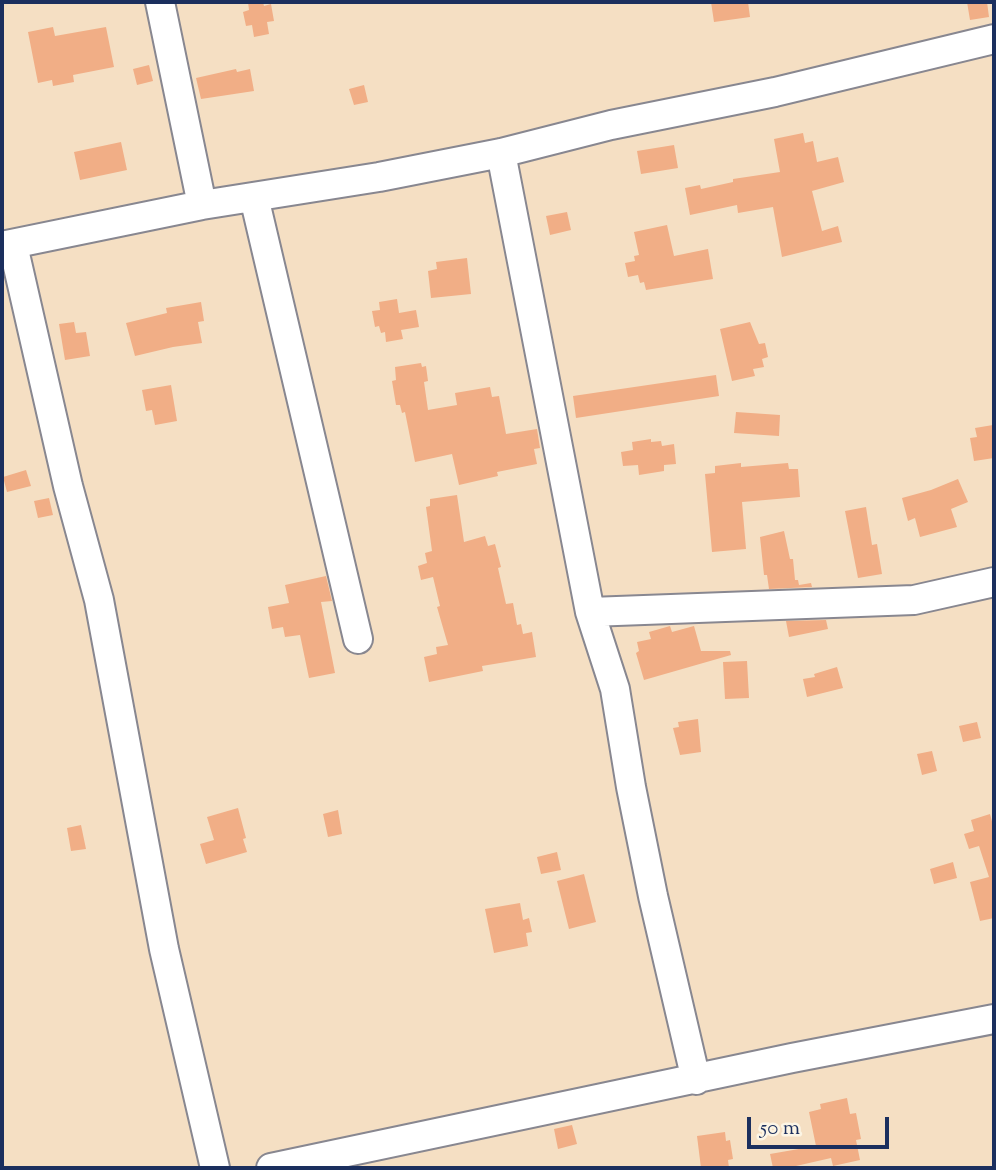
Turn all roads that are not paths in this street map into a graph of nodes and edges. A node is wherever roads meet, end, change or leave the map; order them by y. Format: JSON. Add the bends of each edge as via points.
{"nodes":[{"id":1,"x":160,"y":2,"type":"edge"},
{"id":2,"x":994,"y":39,"type":"edge"},
{"id":3,"x":502,"y":153,"type":"junction"},
{"id":4,"x":254,"y":197,"type":"junction"},
{"id":5,"x":202,"y":205,"type":"junction"},
{"id":6,"x":8,"y":246,"type":"edge"},
{"id":7,"x":994,"y":582,"type":"edge"},
{"id":8,"x":590,"y":612,"type":"junction"},
{"id":9,"x":358,"y":639,"type":"dead end"},
{"id":10,"x":994,"y":1019,"type":"edge"},
{"id":11,"x":696,"y":1080,"type":"junction"},
{"id":12,"x":215,"y":1168,"type":"edge"},
{"id":13,"x":271,"y":1168,"type":"edge"}],
"edges":[{"from":1,"to":5,"type":"street"},
{"from":2,"to":3,"type":"street"},
{"from":3,"to":4,"type":"street"},
{"from":3,"to":8,"type":"street"},
{"from":4,"to":5,"type":"street"},
{"from":4,"to":9,"type":"street"},
{"from":5,"to":6,"type":"street"},
{"from":6,"to":12,"type":"street","via":[[99,600],[164,949]]},
{"from":7,"to":8,"type":"street","via":[[914,600]]},
{"from":8,"to":11,"type":"street","via":[[615,689],[645,855]]},
{"from":10,"to":11,"type":"street"},
{"from":11,"to":13,"type":"street"}]}
